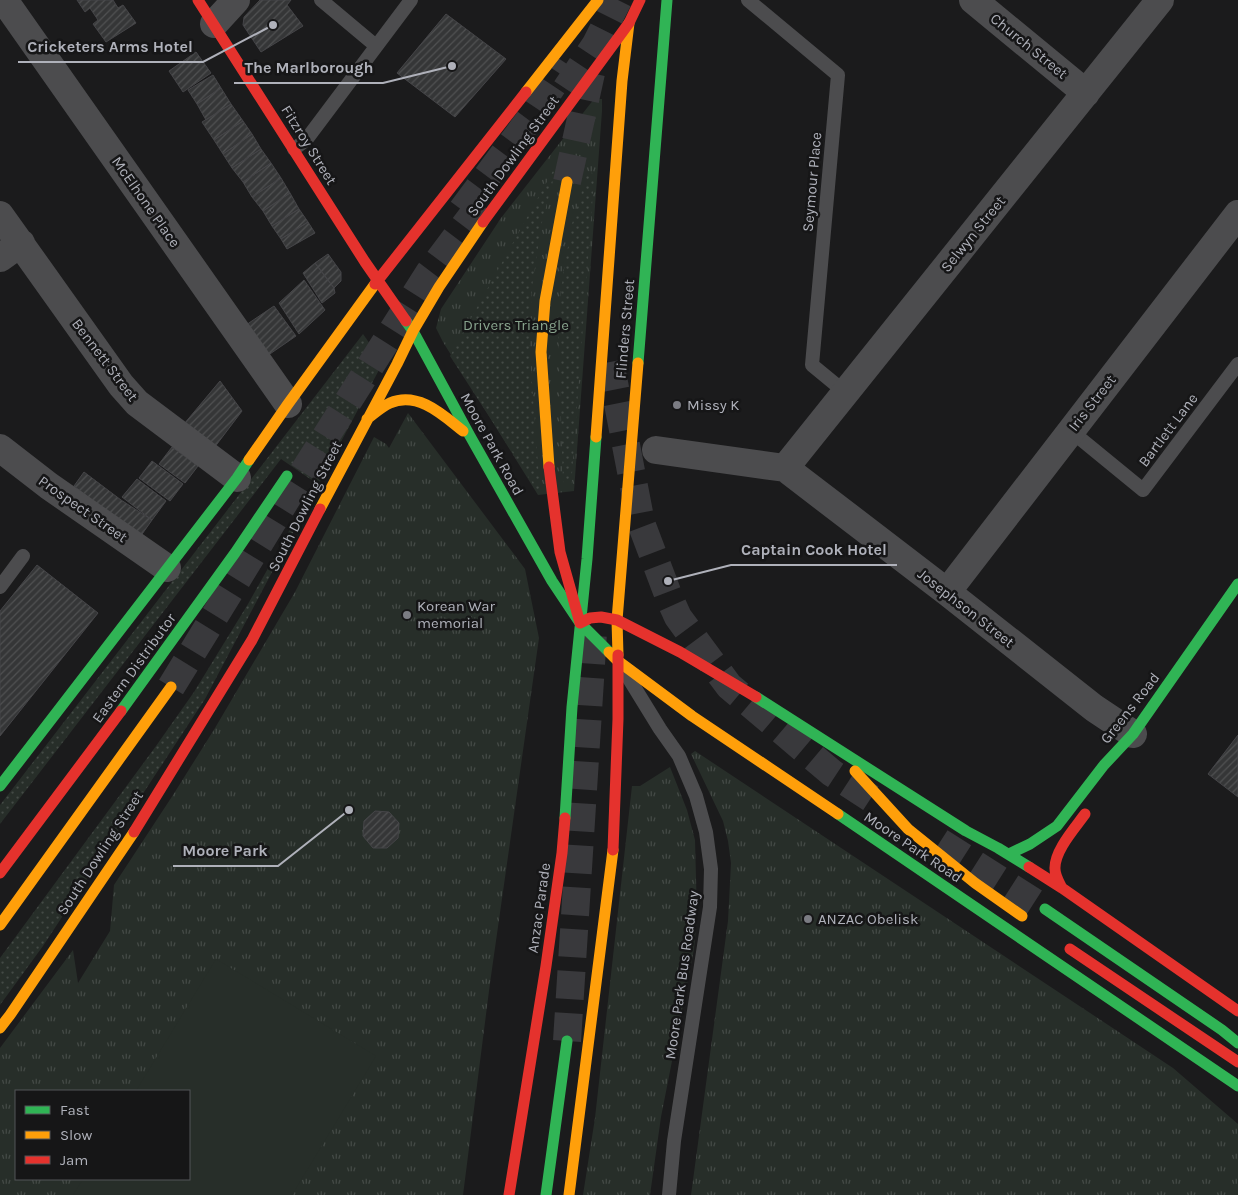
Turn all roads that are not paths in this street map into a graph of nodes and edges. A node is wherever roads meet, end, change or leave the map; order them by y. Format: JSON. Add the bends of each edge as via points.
{"nodes":[{"id":1,"x":4,"y":0,"type":"edge"},
{"id":2,"x":198,"y":0,"type":"edge"},
{"id":3,"x":236,"y":0,"type":"edge"},
{"id":4,"x":321,"y":0,"type":"edge"},
{"id":5,"x":411,"y":0,"type":"edge"},
{"id":6,"x":598,"y":0,"type":"edge"},
{"id":7,"x":630,"y":0,"type":"edge"},
{"id":8,"x":640,"y":0,"type":"edge"},
{"id":9,"x":667,"y":0,"type":"edge"},
{"id":10,"x":748,"y":0,"type":"edge"},
{"id":11,"x":973,"y":0,"type":"edge"},
{"id":12,"x":1160,"y":0,"type":"edge"},
{"id":13,"x":629,"y":22,"type":"junction"},
{"id":14,"x":214,"y":24,"type":"junction"},
{"id":15,"x":376,"y":46,"type":"junction"},
{"id":16,"x":1086,"y":93,"type":"junction"},
{"id":17,"x":294,"y":149,"type":"junction"},
{"id":18,"x":567,"y":182,"type":"tunnel mouth"},
{"id":19,"x":0,"y":214,"type":"edge"},
{"id":20,"x":1238,"y":214,"type":"edge"},
{"id":21,"x":10,"y":250,"type":"edge"},
{"id":22,"x":378,"y":281,"type":"junction"},
{"id":23,"x":413,"y":331,"type":"junction"},
{"id":24,"x":1238,"y":364,"type":"edge"},
{"id":25,"x":846,"y":393,"type":"junction"},
{"id":26,"x":288,"y":404,"type":"junction"},
{"id":27,"x":367,"y":418,"type":"junction"},
{"id":28,"x":1071,"y":431,"type":"junction"},
{"id":29,"x":470,"y":436,"type":"junction"},
{"id":30,"x":0,"y":448,"type":"edge"},
{"id":31,"x":656,"y":450,"type":"dead end"},
{"id":32,"x":785,"y":468,"type":"junction"},
{"id":33,"x":287,"y":476,"type":"dead end"},
{"id":34,"x":238,"y":478,"type":"junction"},
{"id":35,"x":23,"y":556,"type":"dead end"},
{"id":36,"x":167,"y":568,"type":"junction"},
{"id":37,"x":1238,"y":584,"type":"edge"},
{"id":38,"x":0,"y":587,"type":"edge"},
{"id":39,"x":946,"y":592,"type":"junction"},
{"id":40,"x":617,"y":620,"type":"junction"},
{"id":41,"x":580,"y":623,"type":"junction"},
{"id":42,"x":618,"y":662,"type":"junction"},
{"id":43,"x":171,"y":687,"type":"tunnel mouth"},
{"id":44,"x":1133,"y":734,"type":"junction"},
{"id":45,"x":831,"y":744,"type":"junction"},
{"id":46,"x":1122,"y":761,"type":"dead end"},
{"id":47,"x":0,"y":786,"type":"edge"},
{"id":48,"x":1092,"y":805,"type":"dead end"},
{"id":49,"x":1009,"y":854,"type":"junction"},
{"id":50,"x":0,"y":873,"type":"edge"},
{"id":51,"x":1062,"y":888,"type":"junction"},
{"id":52,"x":1045,"y":909,"type":"tunnel mouth"},
{"id":53,"x":1030,"y":921,"type":"dead end"},
{"id":54,"x":0,"y":925,"type":"edge"},
{"id":55,"x":1062,"y":943,"type":"dead end"},
{"id":56,"x":1238,"y":1011,"type":"edge"},
{"id":57,"x":0,"y":1028,"type":"edge"},
{"id":58,"x":567,"y":1041,"type":"tunnel mouth"},
{"id":59,"x":1238,"y":1043,"type":"edge"},
{"id":60,"x":1238,"y":1062,"type":"edge"},
{"id":61,"x":1238,"y":1086,"type":"edge"},
{"id":62,"x":510,"y":1195,"type":"edge"},
{"id":63,"x":546,"y":1195,"type":"edge"},
{"id":64,"x":569,"y":1195,"type":"edge"},
{"id":65,"x":669,"y":1195,"type":"edge"}],
"edges":[{"from":1,"to":26,"type":"street","name":"McElhone Place"},
{"from":2,"to":14,"type":"main road","name":"Fitzroy Street"},
{"from":3,"to":14,"type":"street"},
{"from":4,"to":15,"type":"lane"},
{"from":5,"to":15,"type":"lane"},
{"from":6,"to":22,"type":"main road","name":"South Dowling Street"},
{"from":7,"to":13,"type":"main road","name":"Flinders Street"},
{"from":8,"to":13,"type":"main road","name":"South Dowling Street"},
{"from":9,"to":40,"type":"main road","name":"Flinders Street"},
{"from":10,"to":25,"type":"lane","name":"Seymour Place","via":[[838,75],[812,365]]},
{"from":11,"to":16,"type":"street","name":"Church Street"},
{"from":12,"to":16,"type":"street","name":"Selwyn Street"},
{"from":13,"to":23,"type":"main road","name":"South Dowling Street","via":[[474,235]]},
{"from":13,"to":41,"type":"main road","name":"Flinders Street"},
{"from":14,"to":17,"type":"main road","name":"Fitzroy Street"},
{"from":15,"to":17,"type":"lane","via":[[306,140]]},
{"from":16,"to":25,"type":"street","name":"Selwyn Street"},
{"from":17,"to":22,"type":"main road","name":"Fitzroy Street"},
{"from":18,"to":41,"type":"main road","via":[[545,301],[541,352],[556,527]]},
{"from":19,"to":21,"type":"street","name":"Bennett Street"},
{"from":20,"to":28,"type":"street","name":"Iris Street"},
{"from":21,"to":34,"type":"street","name":"Bennett Street","via":[[137,403]]},
{"from":22,"to":23,"type":"main road","name":"Moore Park Road"},
{"from":22,"to":26,"type":"main road","name":"South Dowling Street"},
{"from":23,"to":27,"type":"main road","name":"South Dowling Street"},
{"from":23,"to":29,"type":"main road","name":"Moore Park Road"},
{"from":24,"to":28,"type":"lane","name":"Bartlett Lane","via":[[1143,490]]},
{"from":25,"to":32,"type":"street","name":"Selwyn Street"},
{"from":26,"to":34,"type":"main road","name":"South Dowling Street"},
{"from":27,"to":29,"type":"main road","via":[[390,403],[406,398],[439,412]]},
{"from":27,"to":57,"type":"main road","name":"South Dowling Street","via":[[252,640],[135,830]]},
{"from":28,"to":39,"type":"street","name":"Iris Street"},
{"from":29,"to":41,"type":"main road","name":"Moore Park Road","via":[[552,581]]},
{"from":30,"to":36,"type":"street","name":"Prospect Street"},
{"from":31,"to":32,"type":"street","name":"Josephson Street"},
{"from":32,"to":39,"type":"street","name":"Josephson Street"},
{"from":33,"to":50,"type":"main road","name":"Eastern Distributor","via":[[150,672]]},
{"from":34,"to":36,"type":"main road","name":"South Dowling Street"},
{"from":35,"to":38,"type":"lane"},
{"from":36,"to":47,"type":"main road","name":"South Dowling Street"},
{"from":37,"to":44,"type":"main road","name":"Greens Road"},
{"from":39,"to":44,"type":"street","name":"Josephson Street","via":[[1094,708]]},
{"from":40,"to":41,"type":"main road","via":[[602,617]]},
{"from":40,"to":42,"type":"main road","name":"Flinders Street"},
{"from":40,"to":45,"type":"main road","via":[[680,652]]},
{"from":41,"to":42,"type":"main road","name":"Moore Park Road"},
{"from":41,"to":62,"type":"main road","name":"Anzac Parade","via":[[562,853]]},
{"from":42,"to":61,"type":"main road","name":"Moore Park Road","via":[[692,716]]},
{"from":42,"to":64,"type":"main road","via":[[612,847]]},
{"from":42,"to":65,"type":"lane","name":"Moore Park Bus Roadway","via":[[681,762],[696,796],[706,832],[711,869],[710,907],[674,1141]]},
{"from":43,"to":54,"type":"main road"},
{"from":44,"to":46,"type":"main road"},
{"from":44,"to":49,"type":"main road","name":"Greens Road","via":[[1104,765],[1057,826]]},
{"from":45,"to":49,"type":"main road","via":[[966,831]]},
{"from":45,"to":53,"type":"main road","via":[[908,829],[975,883]]},
{"from":48,"to":51,"type":"main road","via":[[1056,858],[1054,870]]},
{"from":49,"to":51,"type":"main road"},
{"from":51,"to":56,"type":"main road"},
{"from":52,"to":59,"type":"main road"},
{"from":55,"to":60,"type":"main road"},
{"from":58,"to":63,"type":"main road"}]}
